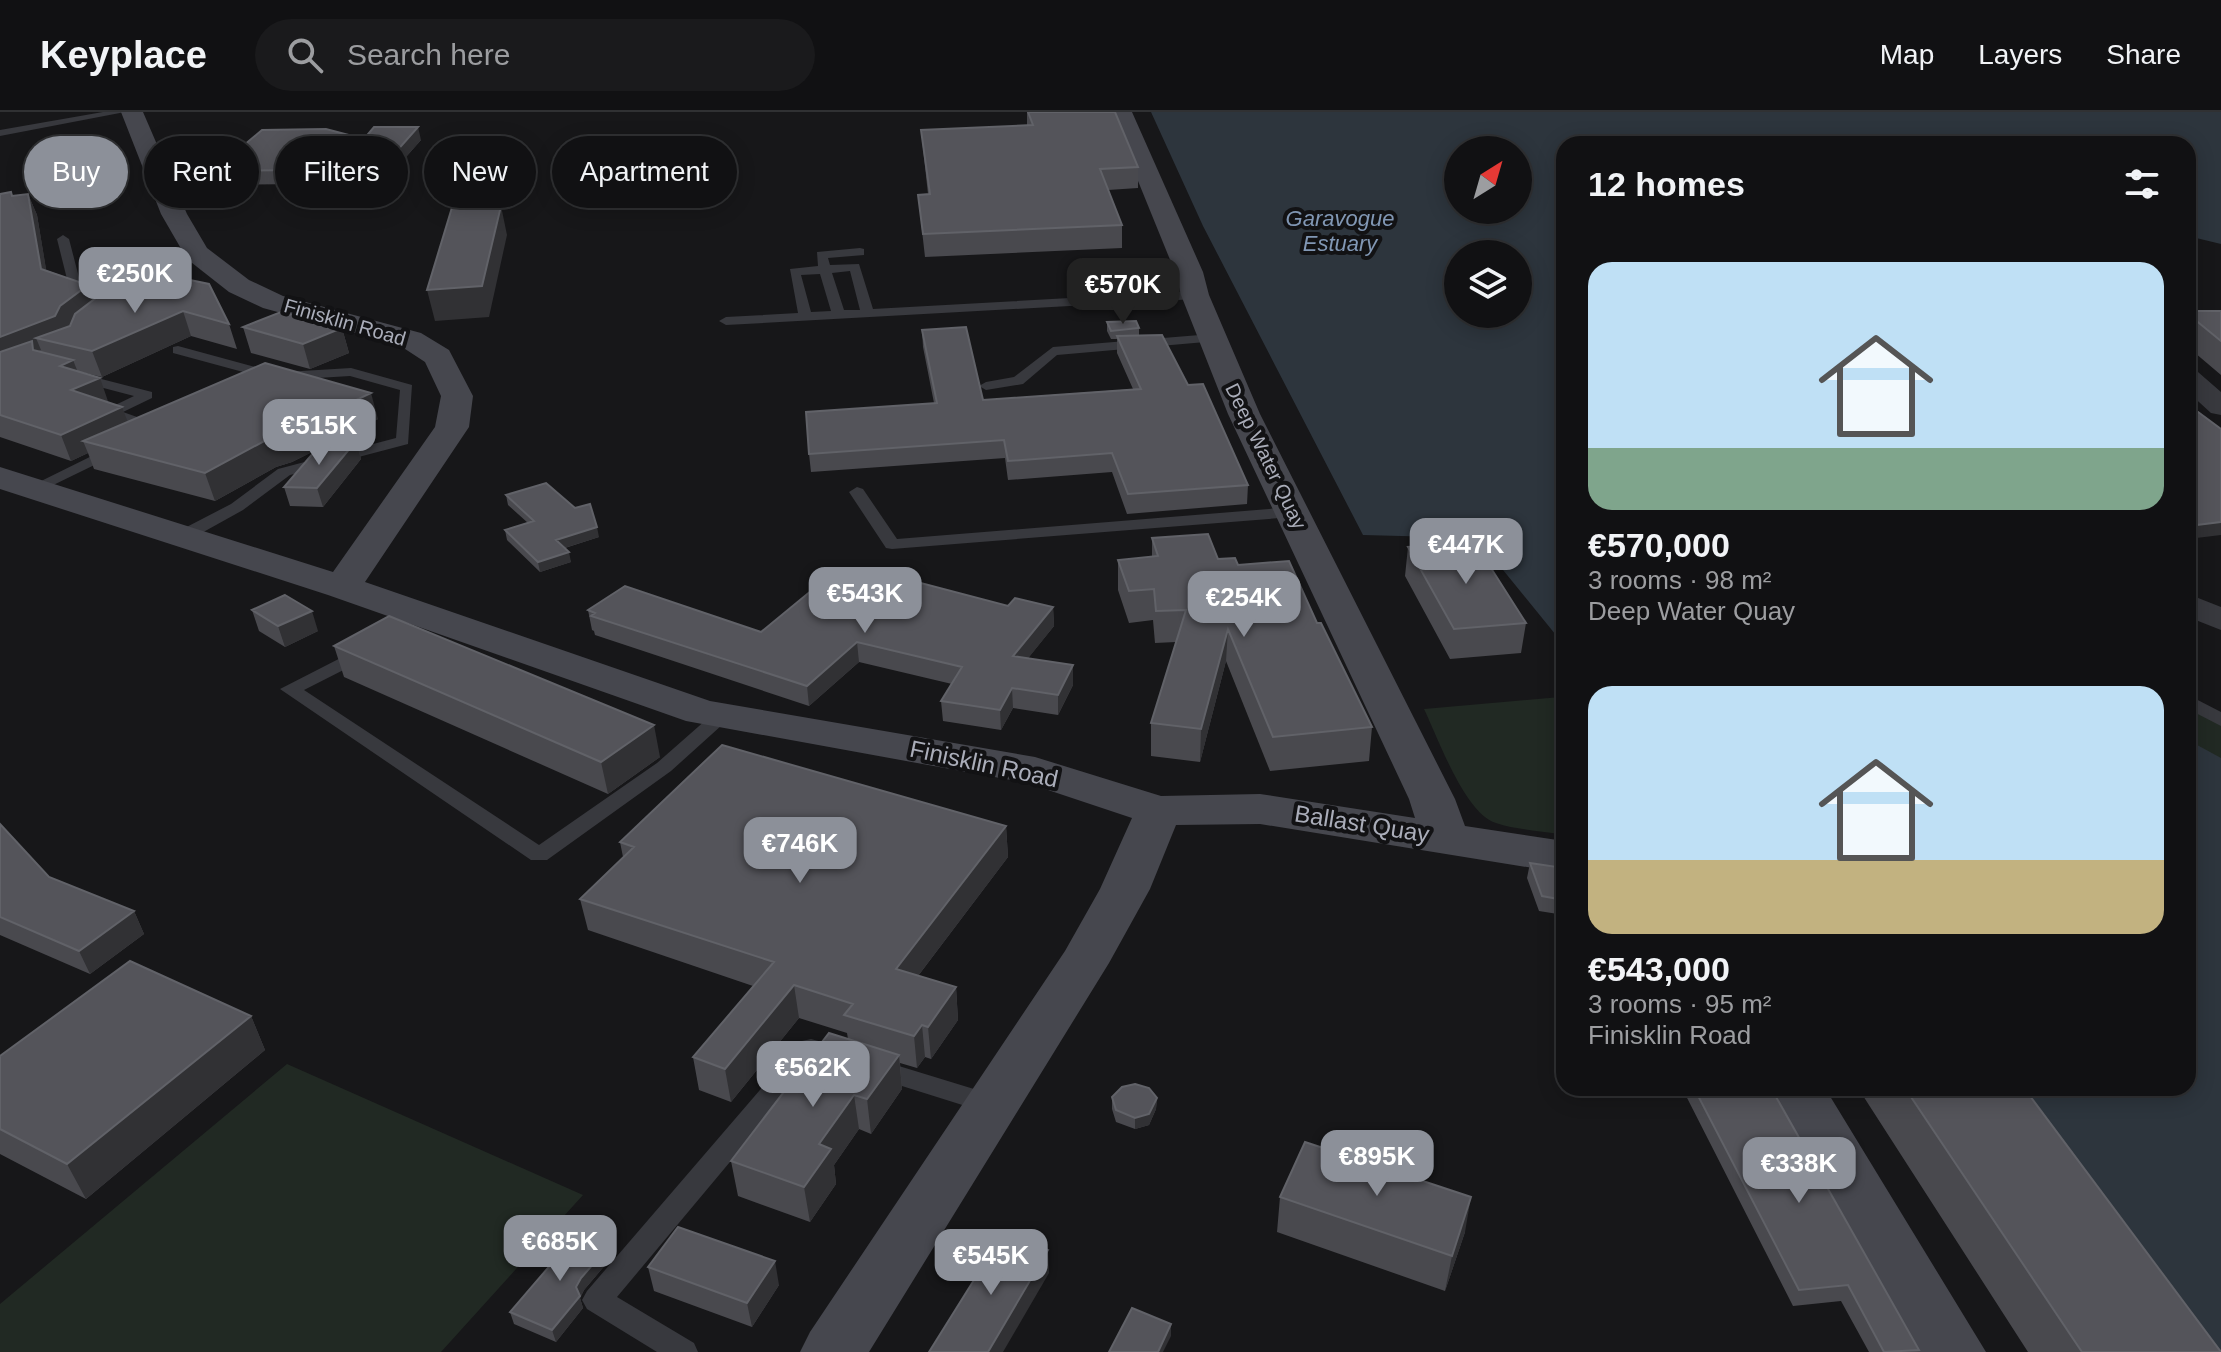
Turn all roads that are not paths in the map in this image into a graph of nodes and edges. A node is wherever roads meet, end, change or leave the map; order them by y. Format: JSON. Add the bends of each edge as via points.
{"nodes":[{"id":1,"x":120,"y":112,"type":"edge"},
{"id":2,"x":132,"y":112,"type":"edge"},
{"id":3,"x":1121,"y":112,"type":"edge"},
{"id":4,"x":0,"y":133,"type":"edge"},
{"id":5,"x":63,"y":239,"type":"dead end"},
{"id":6,"x":860,"y":252,"type":"dead end"},
{"id":7,"x":825,"y":269,"type":"junction"},
{"id":8,"x":1195,"y":295,"type":"junction"},
{"id":9,"x":100,"y":302,"type":"edge"},
{"id":10,"x":868,"y":313,"type":"junction"},
{"id":11,"x":838,"y":314,"type":"junction"},
{"id":12,"x":805,"y":316,"type":"junction"},
{"id":13,"x":726,"y":321,"type":"dead end"},
{"id":14,"x":1212,"y":338,"type":"junction"},
{"id":15,"x":178,"y":350,"type":"dead end"},
{"id":16,"x":63,"y":373,"type":"edge"},
{"id":17,"x":269,"y":375,"type":"junction"},
{"id":18,"x":2196,"y":385,"type":"edge"},
{"id":19,"x":986,"y":386,"type":"dead end"},
{"id":20,"x":242,"y":388,"type":"edge"},
{"id":21,"x":2221,"y":407,"type":"edge"},
{"id":22,"x":17,"y":483,"type":"edge"},
{"id":23,"x":857,"y":492,"type":"dead end"},
{"id":24,"x":1293,"y":512,"type":"junction"},
{"id":25,"x":183,"y":536,"type":"junction"},
{"id":26,"x":342,"y":587,"type":"junction"},
{"id":27,"x":2196,"y":608,"type":"edge"},
{"id":28,"x":2221,"y":620,"type":"edge"},
{"id":29,"x":407,"y":630,"type":"junction"},
{"id":30,"x":2196,"y":705,"type":"edge"},
{"id":31,"x":722,"y":716,"type":"junction"},
{"id":32,"x":2220,"y":718,"type":"edge"},
{"id":33,"x":1158,"y":811,"type":"junction"},
{"id":34,"x":1445,"y":837,"type":"junction"},
{"id":35,"x":1556,"y":856,"type":"edge"},
{"id":36,"x":1801,"y":1096,"type":"edge"},
{"id":37,"x":991,"y":1105,"type":"junction"},
{"id":38,"x":683,"y":1352,"type":"edge"},
{"id":39,"x":833,"y":1352,"type":"edge"},
{"id":40,"x":1953,"y":1352,"type":"edge"}],
"edges":[{"from":1,"to":4,"type":"lane"},
{"from":2,"to":26,"type":"street","name":"Finisklin Road","via":[[168,200],[197,253],[239,286],[273,302],[410,339],[438,357],[457,396],[452,427]]},
{"from":3,"to":8,"type":"street","name":"Deep Water Quay"},
{"from":5,"to":9,"type":"lane","via":[[76,291]]},
{"from":6,"to":7,"type":"lane","via":[[821,255]]},
{"from":7,"to":10,"type":"lane","via":[[855,267]]},
{"from":7,"to":11,"type":"lane"},
{"from":7,"to":12,"type":"lane","via":[[794,272]]},
{"from":8,"to":10,"type":"lane"},
{"from":8,"to":14,"type":"street","name":"Deep Water Quay"},
{"from":10,"to":11,"type":"lane"},
{"from":11,"to":12,"type":"lane"},
{"from":12,"to":13,"type":"lane"},
{"from":14,"to":19,"type":"lane","via":[[1053,351],[1018,381]]},
{"from":14,"to":24,"type":"street","name":"Deep Water Quay"},
{"from":15,"to":17,"type":"lane"},
{"from":16,"to":22,"type":"lane","via":[[147,395],[110,413],[167,424]]},
{"from":17,"to":20,"type":"lane"},
{"from":17,"to":25,"type":"lane","via":[[351,372],[407,388],[403,441],[284,472],[237,507]]},
{"from":18,"to":21,"type":"street"},
{"from":22,"to":25,"type":"street","name":"Finisklin Road"},
{"from":23,"to":24,"type":"lane","via":[[892,544]]},
{"from":24,"to":34,"type":"street","name":"Deep Water Quay"},
{"from":25,"to":26,"type":"street","name":"Finisklin Road"},
{"from":26,"to":29,"type":"street","name":"Finisklin Road"},
{"from":27,"to":28,"type":"street"},
{"from":29,"to":31,"type":"street","name":"Finisklin Road"},
{"from":29,"to":31,"type":"lane","via":[[290,689],[539,855],[664,767]]},
{"from":30,"to":32,"type":"lane"},
{"from":31,"to":33,"type":"street","name":"Finisklin Road","via":[[1035,771]]},
{"from":33,"to":34,"type":"street","name":"Ballast Quay","via":[[1260,809]]},
{"from":33,"to":37,"type":"street","via":[[1121,898]]},
{"from":34,"to":35,"type":"street","name":"Ballast Quay"},
{"from":36,"to":40,"type":"street"},
{"from":37,"to":38,"type":"lane","via":[[811,1048],[597,1300]]},
{"from":37,"to":39,"type":"street"}]}
